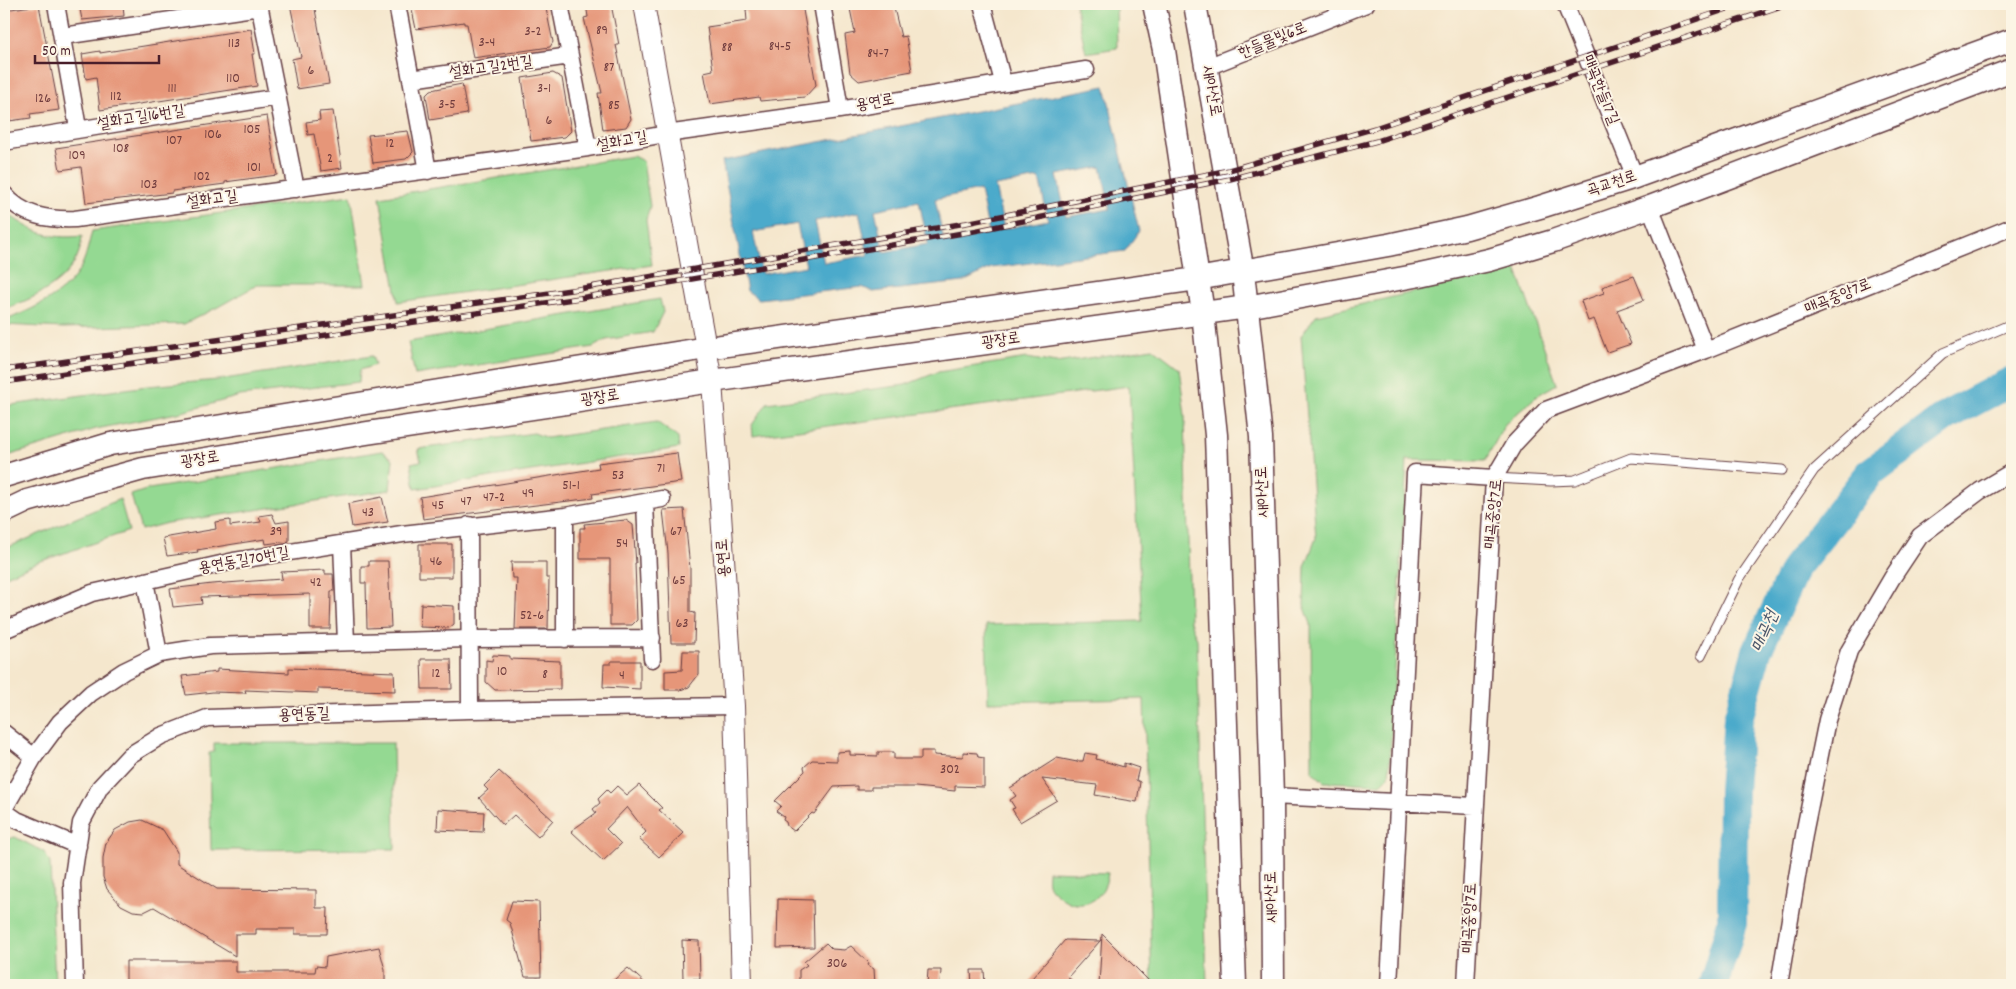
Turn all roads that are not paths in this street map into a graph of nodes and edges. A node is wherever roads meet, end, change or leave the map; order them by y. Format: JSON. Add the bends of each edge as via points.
{"nodes":[{"id":1,"x":56,"y":4,"type":"edge"},
{"id":2,"x":398,"y":4,"type":"edge"},
{"id":3,"x":560,"y":4,"type":"edge"},
{"id":4,"x":644,"y":4,"type":"edge"},
{"id":5,"x":822,"y":4,"type":"edge"},
{"id":6,"x":982,"y":4,"type":"edge"},
{"id":7,"x":1154,"y":4,"type":"edge"},
{"id":8,"x":1195,"y":4,"type":"edge"},
{"id":9,"x":1366,"y":4,"type":"edge"},
{"id":10,"x":1565,"y":4,"type":"edge"},
{"id":11,"x":259,"y":5,"type":"edge"},
{"id":12,"x":62,"y":36,"type":"junction"},
{"id":13,"x":2012,"y":40,"type":"edge"},
{"id":14,"x":570,"y":56,"type":"junction"},
{"id":15,"x":1207,"y":67,"type":"junction"},
{"id":16,"x":1086,"y":70,"type":"dead end"},
{"id":17,"x":2012,"y":70,"type":"edge"},
{"id":18,"x":412,"y":79,"type":"junction"},
{"id":19,"x":1003,"y":82,"type":"junction"},
{"id":20,"x":278,"y":97,"type":"junction"},
{"id":21,"x":840,"y":109,"type":"junction"},
{"id":22,"x":78,"y":128,"type":"junction"},
{"id":23,"x":666,"y":134,"type":"junction"},
{"id":24,"x":4,"y":142,"type":"edge"},
{"id":25,"x":588,"y":148,"type":"junction"},
{"id":26,"x":428,"y":171,"type":"junction"},
{"id":27,"x":1635,"y":177,"type":"junction"},
{"id":28,"x":296,"y":189,"type":"junction"},
{"id":29,"x":4,"y":194,"type":"edge"},
{"id":30,"x":1650,"y":207,"type":"junction"},
{"id":31,"x":2012,"y":227,"type":"edge"},
{"id":32,"x":1243,"y":272,"type":"junction"},
{"id":33,"x":1198,"y":280,"type":"junction"},
{"id":34,"x":1247,"y":307,"type":"junction"},
{"id":35,"x":1203,"y":313,"type":"junction"},
{"id":36,"x":2012,"y":324,"type":"edge"},
{"id":37,"x":707,"y":348,"type":"junction"},
{"id":38,"x":1706,"y":350,"type":"junction"},
{"id":39,"x":712,"y":381,"type":"junction"},
{"id":40,"x":1782,"y":470,"type":"dead end"},
{"id":41,"x":2012,"y":472,"type":"edge"},
{"id":42,"x":4,"y":476,"type":"edge"},
{"id":43,"x":1494,"y":478,"type":"junction"},
{"id":44,"x":662,"y":499,"type":"dead end"},
{"id":45,"x":645,"y":503,"type":"junction"},
{"id":46,"x":4,"y":512,"type":"edge"},
{"id":47,"x":564,"y":516,"type":"junction"},
{"id":48,"x":469,"y":525,"type":"junction"},
{"id":49,"x":342,"y":544,"type":"junction"},
{"id":50,"x":145,"y":581,"type":"junction"},
{"id":51,"x":4,"y":630,"type":"edge"},
{"id":52,"x":652,"y":638,"type":"junction"},
{"id":53,"x":469,"y":639,"type":"junction"},
{"id":54,"x":565,"y":639,"type":"junction"},
{"id":55,"x":346,"y":642,"type":"junction"},
{"id":56,"x":159,"y":654,"type":"junction"},
{"id":57,"x":1701,"y":656,"type":"dead end"},
{"id":58,"x":652,"y":659,"type":"dead end"},
{"id":59,"x":734,"y":706,"type":"junction"},
{"id":60,"x":470,"y":710,"type":"junction"},
{"id":61,"x":4,"y":733,"type":"edge"},
{"id":62,"x":34,"y":757,"type":"junction"},
{"id":63,"x":1272,"y":796,"type":"junction"},
{"id":64,"x":1398,"y":803,"type":"junction"},
{"id":65,"x":1475,"y":806,"type":"junction"},
{"id":66,"x":4,"y":810,"type":"edge"},
{"id":67,"x":78,"y":846,"type":"junction"},
{"id":68,"x":75,"y":985,"type":"edge"},
{"id":69,"x":742,"y":985,"type":"edge"},
{"id":70,"x":1235,"y":985,"type":"edge"},
{"id":71,"x":1273,"y":985,"type":"edge"},
{"id":72,"x":1389,"y":985,"type":"edge"},
{"id":73,"x":1466,"y":985,"type":"edge"},
{"id":74,"x":1779,"y":985,"type":"edge"}],
"edges":[{"from":1,"to":12,"type":"street"},
{"from":2,"to":18,"type":"street"},
{"from":3,"to":14,"type":"street"},
{"from":4,"to":23,"type":"street","name":"용연로"},
{"from":5,"to":21,"type":"street"},
{"from":6,"to":19,"type":"street"},
{"from":7,"to":33,"type":"main road"},
{"from":8,"to":15,"type":"main road","name":"새아산로"},
{"from":9,"to":15,"type":"street","name":"한들물빛6로"},
{"from":10,"to":27,"type":"street","name":"매곡한들17길"},
{"from":11,"to":12,"type":"street"},
{"from":11,"to":20,"type":"street"},
{"from":12,"to":22,"type":"street"},
{"from":13,"to":27,"type":"main road","name":"곡교천로"},
{"from":14,"to":18,"type":"street","name":"설화고길2번길"},
{"from":14,"to":25,"type":"street"},
{"from":15,"to":32,"type":"main road","name":"새아산로"},
{"from":16,"to":19,"type":"street","name":"용연로"},
{"from":17,"to":30,"type":"main road","name":"곡교천로"},
{"from":18,"to":26,"type":"street"},
{"from":19,"to":21,"type":"street","name":"용연로"},
{"from":20,"to":22,"type":"street","name":"설화고길16번길"},
{"from":20,"to":28,"type":"street"},
{"from":21,"to":23,"type":"street","name":"용연로"},
{"from":22,"to":24,"type":"street","name":"설화고길16번길"},
{"from":23,"to":25,"type":"street","name":"설화고길"},
{"from":23,"to":37,"type":"street","name":"용연로"},
{"from":25,"to":26,"type":"street","name":"설화고길"},
{"from":26,"to":28,"type":"street","name":"설화고길"},
{"from":27,"to":32,"type":"main road","name":"곡교천로","via":[[1467,228]]},
{"from":28,"to":29,"type":"street","name":"설화고길","via":[[53,220],[12,204]]},
{"from":30,"to":34,"type":"main road","name":"곡교천로","via":[[1489,260]]},
{"from":30,"to":38,"type":"street"},
{"from":31,"to":38,"type":"street","name":"매곡중앙7로"},
{"from":32,"to":33,"type":"main road","name":"곡교천로"},
{"from":32,"to":34,"type":"main road","name":"새아산로"},
{"from":33,"to":35,"type":"main road"},
{"from":33,"to":37,"type":"main road","name":"광장로"},
{"from":34,"to":35,"type":"main road","name":"곡교천로"},
{"from":34,"to":63,"type":"main road","name":"새아산로","via":[[1261,437]]},
{"from":35,"to":39,"type":"main road","name":"광장로"},
{"from":35,"to":70,"type":"main road","via":[[1216,435]]},
{"from":36,"to":57,"type":"lane","via":[[1943,353],[1814,470],[1739,579]]},
{"from":37,"to":39,"type":"street","name":"용연로"},
{"from":37,"to":42,"type":"main road","name":"광장로","via":[[110,444]]},
{"from":38,"to":43,"type":"street","name":"매곡중앙7로","via":[[1546,410],[1514,444]]},
{"from":39,"to":46,"type":"main road","name":"광장로","via":[[142,469],[27,501]]},
{"from":39,"to":59,"type":"street","name":"용연로"},
{"from":40,"to":43,"type":"lane","via":[[1631,458],[1575,480]]},
{"from":41,"to":74,"type":"street","via":[[1980,491],[1920,536],[1849,651],[1827,720]]},
{"from":43,"to":64,"type":"street","via":[[1415,473]]},
{"from":43,"to":65,"type":"street","name":"매곡중앙7로"},
{"from":44,"to":45,"type":"street","name":"용연동길70번길"},
{"from":45,"to":47,"type":"street","name":"용연동길70번길"},
{"from":45,"to":52,"type":"street"},
{"from":47,"to":48,"type":"street","name":"용연동길70번길"},
{"from":47,"to":54,"type":"street"},
{"from":48,"to":49,"type":"street","name":"용연동길70번길"},
{"from":48,"to":53,"type":"street"},
{"from":49,"to":50,"type":"street","name":"용연동길70번길","via":[[234,561]]},
{"from":49,"to":55,"type":"street"},
{"from":50,"to":51,"type":"street","name":"용연동길70번길","via":[[92,592]]},
{"from":50,"to":56,"type":"street"},
{"from":52,"to":54,"type":"street"},
{"from":52,"to":58,"type":"street"},
{"from":53,"to":54,"type":"street"},
{"from":53,"to":55,"type":"street"},
{"from":53,"to":60,"type":"street"},
{"from":55,"to":56,"type":"street","via":[[210,646]]},
{"from":56,"to":62,"type":"street","via":[[91,693],[60,722]]},
{"from":59,"to":60,"type":"street","name":"용연동길"},
{"from":59,"to":69,"type":"street","name":"용연로"},
{"from":60,"to":67,"type":"street","name":"용연동길","via":[[207,718],[161,736],[130,754],[100,787],[81,823]]},
{"from":61,"to":62,"type":"street"},
{"from":62,"to":66,"type":"street"},
{"from":63,"to":64,"type":"street"},
{"from":63,"to":71,"type":"main road","name":"새아산로"},
{"from":64,"to":65,"type":"street"},
{"from":64,"to":72,"type":"street"},
{"from":65,"to":73,"type":"street","name":"매곡중앙7로"},
{"from":66,"to":67,"type":"street","via":[[17,820]]},
{"from":67,"to":68,"type":"street","name":"용연동길","via":[[72,883]]}]}
